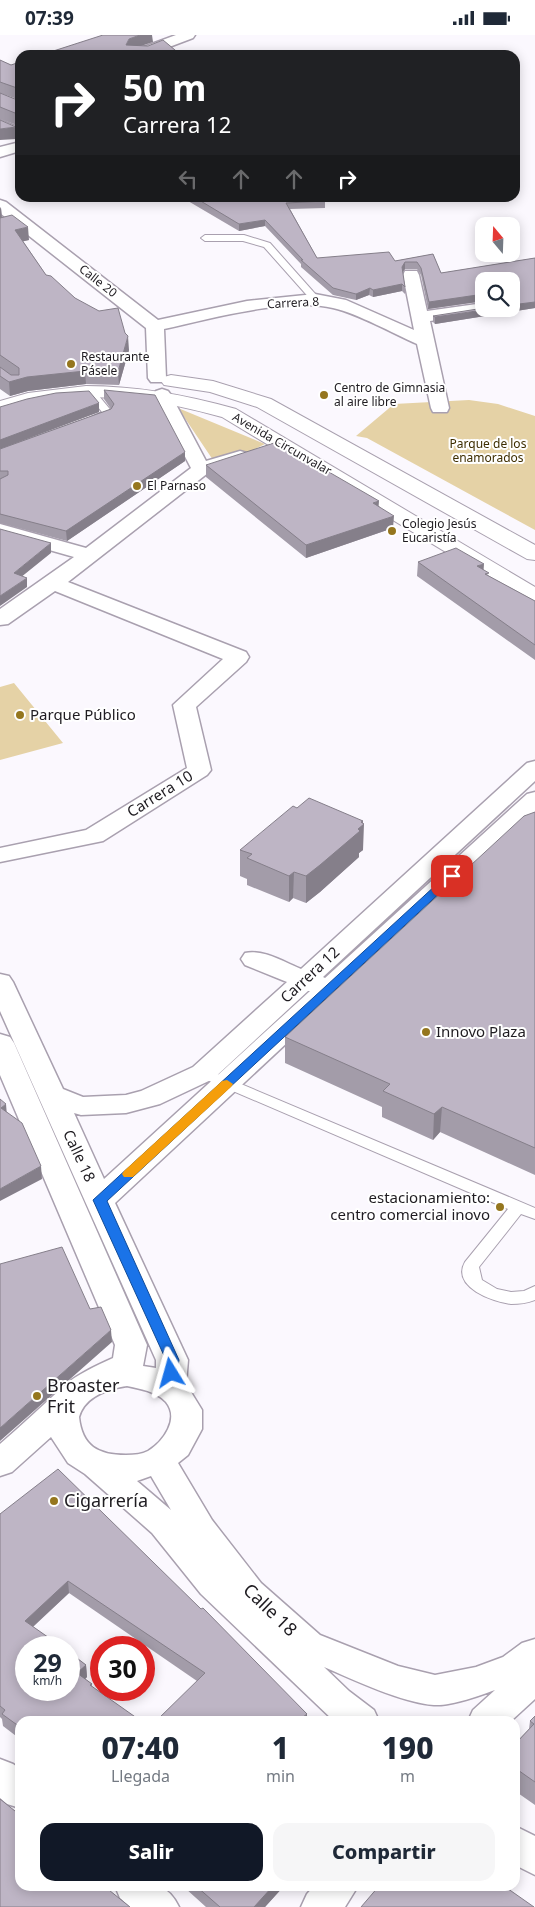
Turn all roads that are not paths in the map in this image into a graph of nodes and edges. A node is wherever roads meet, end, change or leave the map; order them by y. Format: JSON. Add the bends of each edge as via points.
{"nodes":[{"id":1,"x":188,"y":35,"type":"edge"},
{"id":2,"x":148,"y":50,"type":"edge"},
{"id":3,"x":0,"y":124,"type":"edge"},
{"id":4,"x":15,"y":132,"type":"edge"},
{"id":5,"x":15,"y":148,"type":"edge"},
{"id":6,"x":0,"y":152,"type":"edge"},
{"id":7,"x":0,"y":205,"type":"edge"},
{"id":8,"x":205,"y":238,"type":"dead end"},
{"id":9,"x":411,"y":275,"type":"dead end"},
{"id":10,"x":315,"y":299,"type":"junction"},
{"id":11,"x":475,"y":309,"type":"edge"},
{"id":12,"x":420,"y":317,"type":"junction"},
{"id":13,"x":155,"y":326,"type":"junction"},
{"id":14,"x":425,"y":341,"type":"junction"},
{"id":15,"x":160,"y":387,"type":"junction"},
{"id":16,"x":0,"y":389,"type":"edge"},
{"id":17,"x":94,"y":392,"type":"junction"},
{"id":18,"x":0,"y":407,"type":"edge"},
{"id":19,"x":440,"y":408,"type":"dead end"},
{"id":20,"x":81,"y":424,"type":"edge"},
{"id":21,"x":314,"y":431,"type":"junction"},
{"id":22,"x":282,"y":443,"type":"junction"},
{"id":23,"x":201,"y":469,"type":"junction"},
{"id":24,"x":0,"y":530,"type":"edge"},
{"id":25,"x":535,"y":554,"type":"edge"},
{"id":26,"x":89,"y":555,"type":"junction"},
{"id":27,"x":53,"y":583,"type":"junction"},
{"id":28,"x":535,"y":596,"type":"edge"},
{"id":29,"x":0,"y":619,"type":"edge"},
{"id":30,"x":535,"y":768,"type":"edge"},
{"id":31,"x":535,"y":799,"type":"edge"},
{"id":32,"x":0,"y":855,"type":"edge"},
{"id":33,"x":254,"y":959,"type":"dead end"},
{"id":34,"x":305,"y":979,"type":"junction"},
{"id":35,"x":0,"y":982,"type":"edge"},
{"id":36,"x":331,"y":989,"type":"junction"},
{"id":37,"x":0,"y":1043,"type":"edge"},
{"id":38,"x":203,"y":1073,"type":"junction"},
{"id":39,"x":228,"y":1083,"type":"junction"},
{"id":40,"x":51,"y":1095,"type":"junction"},
{"id":41,"x":100,"y":1200,"type":"junction"},
{"id":42,"x":518,"y":1207,"type":"junction"},
{"id":43,"x":535,"y":1214,"type":"edge"},
{"id":44,"x":535,"y":1293,"type":"edge"},
{"id":45,"x":96,"y":1380,"type":"junction"},
{"id":46,"x":170,"y":1386,"type":"junction"},
{"id":47,"x":65,"y":1420,"type":"junction"},
{"id":48,"x":159,"y":1460,"type":"junction"},
{"id":49,"x":0,"y":1463,"type":"edge"},
{"id":50,"x":97,"y":1465,"type":"junction"},
{"id":51,"x":535,"y":1655,"type":"edge"},
{"id":52,"x":535,"y":1677,"type":"edge"},
{"id":53,"x":348,"y":1711,"type":"edge"},
{"id":54,"x":361,"y":1716,"type":"edge"},
{"id":55,"x":485,"y":1716,"type":"edge"},
{"id":56,"x":0,"y":1775,"type":"edge"},
{"id":57,"x":15,"y":1788,"type":"edge"},
{"id":58,"x":520,"y":1847,"type":"edge"},
{"id":59,"x":535,"y":1858,"type":"edge"},
{"id":60,"x":140,"y":1891,"type":"edge"},
{"id":61,"x":334,"y":1891,"type":"edge"},
{"id":62,"x":159,"y":1907,"type":"edge"},
{"id":63,"x":321,"y":1907,"type":"edge"}],
"edges":[{"from":1,"to":2,"type":"street"},
{"from":3,"to":4,"type":"street"},
{"from":5,"to":6,"type":"street"},
{"from":7,"to":13,"type":"street","name":"Calle 20","via":[[14,223]]},
{"from":8,"to":10,"type":"lane","via":[[244,238],[267,245]]},
{"from":9,"to":12,"type":"street"},
{"from":10,"to":13,"type":"street","name":"Carrera 8","via":[[247,306]]},
{"from":10,"to":14,"type":"street","name":"Carrera 8","via":[[340,304]]},
{"from":11,"to":12,"type":"street"},
{"from":12,"to":14,"type":"street"},
{"from":13,"to":15,"type":"street"},
{"from":14,"to":19,"type":"street"},
{"from":15,"to":16,"type":"main road","name":"Avenida Circunvalar","via":[[91,377],[53,379]]},
{"from":15,"to":17,"type":"main road","name":"Avenida Circunvalar"},
{"from":15,"to":21,"type":"main road","name":"Avenida Circunvalar","via":[[213,387],[240,394],[264,403]]},
{"from":15,"to":22,"type":"main road","name":"Avenida Circunvalar","via":[[229,413]]},
{"from":15,"to":23,"type":"street"},
{"from":17,"to":18,"type":"main road","name":"Avenida Circunvalar","via":[[33,399]]},
{"from":17,"to":20,"type":"lane","via":[[108,413]]},
{"from":21,"to":22,"type":"main road"},
{"from":21,"to":25,"type":"main road","name":"Avenida Circunvalar"},
{"from":22,"to":23,"type":"street"},
{"from":22,"to":28,"type":"main road","name":"Avenida Circunvalar"},
{"from":23,"to":26,"type":"street"},
{"from":24,"to":26,"type":"street"},
{"from":26,"to":27,"type":"street"},
{"from":27,"to":29,"type":"street"},
{"from":27,"to":32,"type":"street","name":"Carrera 10","via":[[238,657],[184,705],[199,769],[94,836]]},
{"from":30,"to":34,"type":"street","name":"Carrera 12"},
{"from":31,"to":36,"type":"street","name":"Carrera 12"},
{"from":33,"to":34,"type":"street"},
{"from":34,"to":36,"type":"street"},
{"from":34,"to":38,"type":"street","name":"Carrera 12"},
{"from":35,"to":40,"type":"street","name":"Calle 18"},
{"from":36,"to":39,"type":"street","name":"Carrera 12"},
{"from":37,"to":45,"type":"street","name":"Calle 18","via":[[131,1345],[128,1365]]},
{"from":38,"to":39,"type":"lane"},
{"from":38,"to":40,"type":"street","name":"Carrera 12","via":[[150,1098],[126,1104],[81,1105]]},
{"from":39,"to":41,"type":"street","name":"Carrera 12"},
{"from":39,"to":42,"type":"lane"},
{"from":40,"to":41,"type":"street","name":"Calle 18"},
{"from":41,"to":46,"type":"street","name":"Calle 18","via":[[172,1360]]},
{"from":42,"to":43,"type":"lane"},
{"from":42,"to":44,"type":"lane","via":[[471,1266],[472,1277],[480,1287],[502,1296],[518,1299]]},
{"from":45,"to":46,"type":"street","via":[[142,1375]]},
{"from":45,"to":47,"type":"street","via":[[84,1387]]},
{"from":46,"to":48,"type":"street","via":[[182,1399],[188,1415],[185,1433],[176,1448]]},
{"from":47,"to":49,"type":"street"},
{"from":47,"to":50,"type":"street","via":[[81,1458]]},
{"from":48,"to":50,"type":"street","via":[[122,1469]]},
{"from":48,"to":51,"type":"street","name":"Calle 18","via":[[200,1530],[250,1593],[307,1645],[394,1680],[435,1690],[476,1682],[516,1668]]},
{"from":50,"to":53,"type":"street","name":"Calle 18","via":[[164,1524],[213,1584]]},
{"from":52,"to":55,"type":"street"},
{"from":53,"to":54,"type":"street","name":"Calle 18"},
{"from":56,"to":57,"type":"street"},
{"from":58,"to":59,"type":"street"},
{"from":60,"to":62,"type":"street"},
{"from":61,"to":63,"type":"street"}]}
